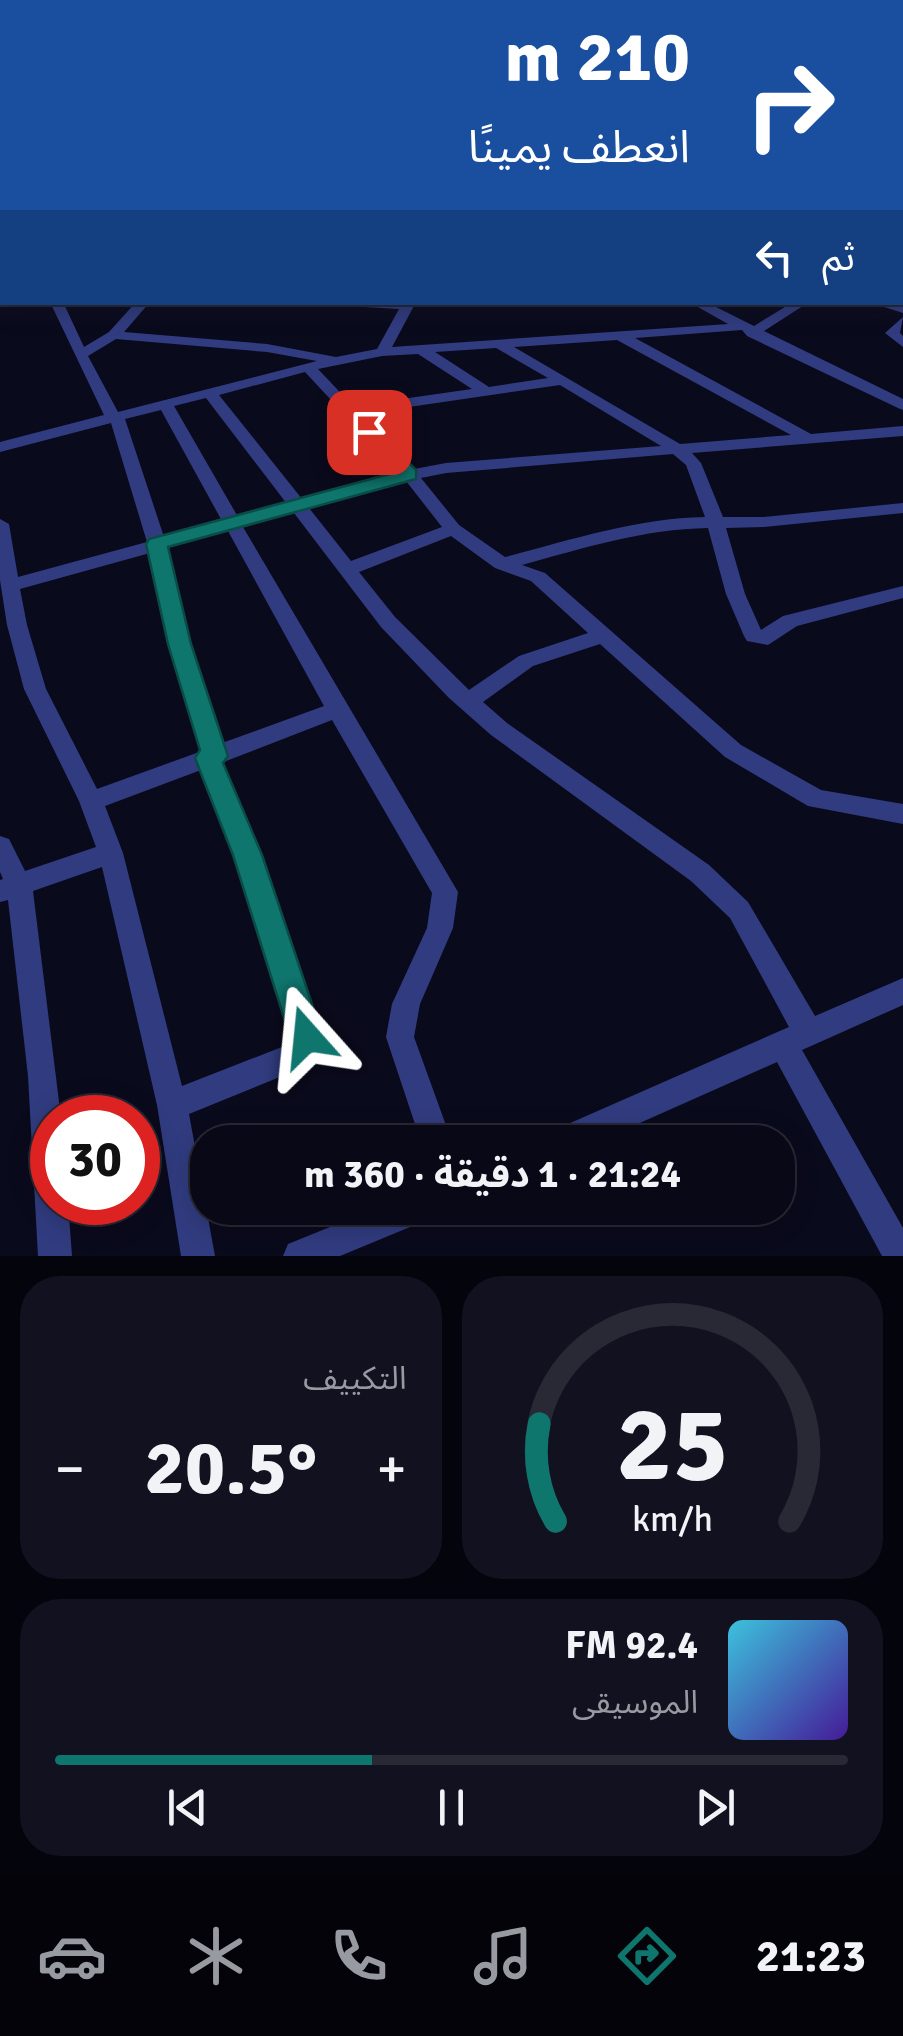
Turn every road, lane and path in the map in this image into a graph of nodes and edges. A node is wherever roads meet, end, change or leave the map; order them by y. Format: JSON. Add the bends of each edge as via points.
{"nodes":[{"id":1,"x":57,"y":305,"type":"edge"},
{"id":2,"x":141,"y":305,"type":"edge"},
{"id":3,"x":408,"y":305,"type":"edge"},
{"id":4,"x":700,"y":305,"type":"edge"},
{"id":5,"x":796,"y":305,"type":"edge"},
{"id":6,"x":903,"y":321,"type":"edge"},
{"id":7,"x":745,"y":330,"type":"junction"},
{"id":8,"x":619,"y":334,"type":"junction"},
{"id":9,"x":114,"y":335,"type":"junction"},
{"id":10,"x":497,"y":343,"type":"junction"},
{"id":11,"x":903,"y":343,"type":"edge"},
{"id":12,"x":420,"y":349,"type":"junction"},
{"id":13,"x":382,"y":352,"type":"junction"},
{"id":14,"x":81,"y":354,"type":"junction"},
{"id":15,"x":337,"y":360,"type":"junction"},
{"id":16,"x":308,"y":368,"type":"junction"},
{"id":17,"x":560,"y":381,"type":"junction"},
{"id":18,"x":486,"y":392,"type":"junction"},
{"id":19,"x":211,"y":394,"type":"junction"},
{"id":20,"x":903,"y":404,"type":"edge"},
{"id":21,"x":166,"y":405,"type":"junction"},
{"id":22,"x":349,"y":411,"type":"junction"},
{"id":23,"x":116,"y":419,"type":"junction"},
{"id":24,"x":903,"y":431,"type":"edge"},
{"id":25,"x":809,"y":439,"type":"junction"},
{"id":26,"x":0,"y":447,"type":"edge"},
{"id":27,"x":675,"y":448,"type":"junction"},
{"id":28,"x":410,"y":474,"type":"junction"},
{"id":29,"x":298,"y":504,"type":"junction"},
{"id":30,"x":903,"y":508,"type":"edge"},
{"id":31,"x":717,"y":522,"type":"junction"},
{"id":32,"x":0,"y":524,"type":"edge"},
{"id":33,"x":231,"y":524,"type":"junction"},
{"id":34,"x":453,"y":529,"type":"junction"},
{"id":35,"x":157,"y":544,"type":"junction"},
{"id":36,"x":502,"y":564,"type":"junction"},
{"id":37,"x":348,"y":569,"type":"junction"},
{"id":38,"x":12,"y":585,"type":"junction"},
{"id":39,"x":903,"y":592,"type":"edge"},
{"id":40,"x":601,"y":636,"type":"junction"},
{"id":41,"x":468,"y":702,"type":"junction"},
{"id":42,"x":337,"y":710,"type":"junction"},
{"id":43,"x":212,"y":757,"type":"junction"},
{"id":44,"x":91,"y":801,"type":"junction"},
{"id":45,"x":903,"y":814,"type":"edge"},
{"id":46,"x":0,"y":846,"type":"edge"},
{"id":47,"x":111,"y":853,"type":"junction"},
{"id":48,"x":10,"y":888,"type":"edge"},
{"id":49,"x":903,"y":990,"type":"edge"},
{"id":50,"x":796,"y":1039,"type":"junction"},
{"id":51,"x":172,"y":1105,"type":"junction"},
{"id":52,"x":430,"y":1125,"type":"edge"},
{"id":53,"x":601,"y":1125,"type":"edge"},
{"id":54,"x":374,"y":1225,"type":"edge"},
{"id":55,"x":55,"y":1256,"type":"edge"},
{"id":56,"x":198,"y":1256,"type":"edge"},
{"id":57,"x":300,"y":1256,"type":"edge"},
{"id":58,"x":900,"y":1256,"type":"edge"}],
"edges":[{"from":1,"to":14,"type":"street"},
{"from":2,"to":9,"type":"street"},
{"from":3,"to":13,"type":"street"},
{"from":4,"to":7,"type":"street"},
{"from":5,"to":7,"type":"street"},
{"from":6,"to":11,"type":"street","via":[[892,333]]},
{"from":7,"to":8,"type":"street"},
{"from":7,"to":20,"type":"street"},
{"from":8,"to":10,"type":"street"},
{"from":8,"to":25,"type":"street"},
{"from":9,"to":14,"type":"street"},
{"from":9,"to":15,"type":"street"},
{"from":10,"to":12,"type":"street"},
{"from":10,"to":17,"type":"street"},
{"from":12,"to":13,"type":"street"},
{"from":12,"to":18,"type":"street"},
{"from":13,"to":15,"type":"street"},
{"from":14,"to":23,"type":"street"},
{"from":15,"to":16,"type":"street"},
{"from":16,"to":19,"type":"street"},
{"from":16,"to":22,"type":"street"},
{"from":17,"to":18,"type":"street"},
{"from":17,"to":27,"type":"street"},
{"from":18,"to":22,"type":"street"},
{"from":19,"to":21,"type":"street"},
{"from":19,"to":29,"type":"street"},
{"from":21,"to":23,"type":"street"},
{"from":21,"to":33,"type":"street"},
{"from":22,"to":28,"type":"street"},
{"from":23,"to":26,"type":"street"},
{"from":23,"to":35,"type":"street"},
{"from":24,"to":25,"type":"street"},
{"from":25,"to":27,"type":"street"},
{"from":27,"to":28,"type":"street"},
{"from":27,"to":31,"type":"street","via":[[693,463]]},
{"from":28,"to":29,"type":"street"},
{"from":28,"to":34,"type":"street"},
{"from":29,"to":33,"type":"street"},
{"from":29,"to":37,"type":"street"},
{"from":30,"to":31,"type":"street"},
{"from":31,"to":36,"type":"street","via":[[621,532]]},
{"from":31,"to":39,"type":"street","via":[[731,588],[754,636],[768,638],[790,621]]},
{"from":32,"to":38,"type":"street"},
{"from":33,"to":35,"type":"street"},
{"from":33,"to":42,"type":"street"},
{"from":34,"to":36,"type":"street"},
{"from":34,"to":37,"type":"street"},
{"from":35,"to":38,"type":"street"},
{"from":35,"to":43,"type":"street"},
{"from":36,"to":40,"type":"street","via":[[538,577]]},
{"from":37,"to":41,"type":"street","via":[[388,622]]},
{"from":38,"to":44,"type":"street","via":[[35,688]]},
{"from":40,"to":41,"type":"street","via":[[526,661]]},
{"from":40,"to":45,"type":"street","via":[[733,751],[776,778],[816,798]]},
{"from":41,"to":50,"type":"street","via":[[739,910]]},
{"from":42,"to":43,"type":"street"},
{"from":42,"to":52,"type":"street","via":[[444,892],[440,928],[406,1004],[400,1036]]},
{"from":43,"to":44,"type":"street"},
{"from":43,"to":51,"type":"street","via":[[307,1037],[297,1056]]},
{"from":44,"to":47,"type":"street"},
{"from":46,"to":48,"type":"street"},
{"from":47,"to":48,"type":"street"},
{"from":47,"to":51,"type":"street"},
{"from":48,"to":55,"type":"street","via":[[43,1076]]},
{"from":49,"to":50,"type":"street"},
{"from":50,"to":53,"type":"street"},
{"from":50,"to":58,"type":"street"},
{"from":51,"to":56,"type":"street"},
{"from":54,"to":57,"type":"street"}]}
